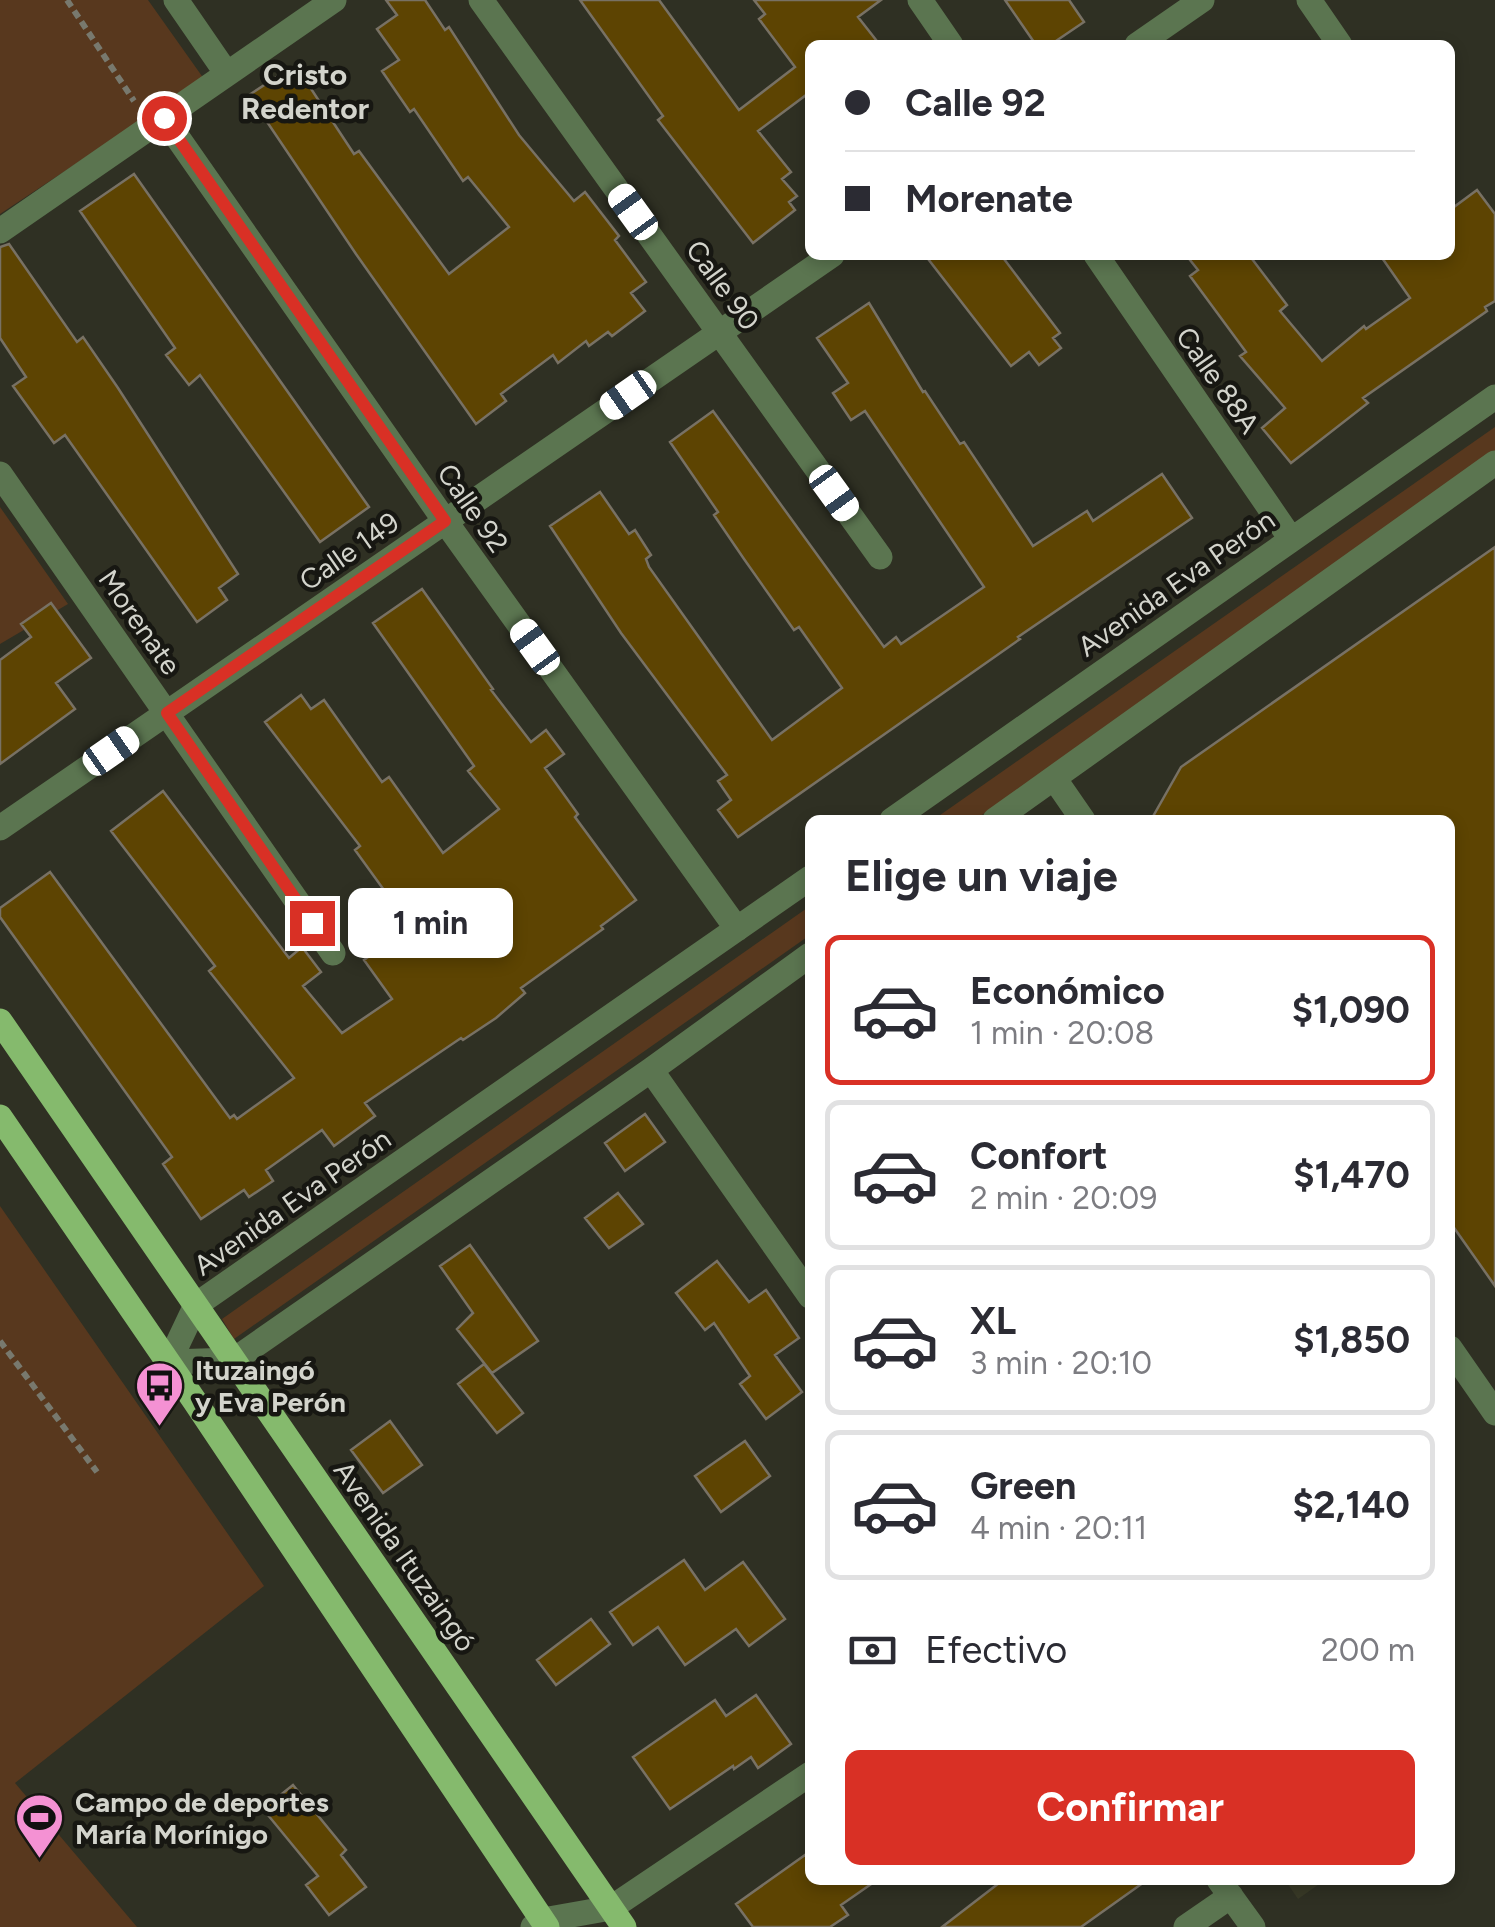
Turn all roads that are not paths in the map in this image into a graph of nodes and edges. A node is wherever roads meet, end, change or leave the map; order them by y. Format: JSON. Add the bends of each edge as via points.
{"nodes":[{"id":1,"x":176,"y":0,"type":"edge"},
{"id":2,"x":334,"y":0,"type":"edge"},
{"id":3,"x":481,"y":0,"type":"edge"},
{"id":4,"x":920,"y":0,"type":"edge"},
{"id":5,"x":1202,"y":0,"type":"edge"},
{"id":6,"x":1309,"y":0,"type":"edge"},
{"id":7,"x":948,"y":40,"type":"edge"},
{"id":8,"x":1144,"y":40,"type":"edge"},
{"id":9,"x":1337,"y":40,"type":"edge"},
{"id":10,"x":228,"y":74,"type":"junction"},
{"id":11,"x":158,"y":123,"type":"junction"},
{"id":12,"x":0,"y":232,"type":"edge"},
{"id":13,"x":825,"y":260,"type":"edge"},
{"id":14,"x":1099,"y":260,"type":"edge"},
{"id":15,"x":720,"y":332,"type":"junction"},
{"id":16,"x":1495,"y":397,"type":"edge"},
{"id":17,"x":1495,"y":463,"type":"edge"},
{"id":18,"x":0,"y":474,"type":"edge"},
{"id":19,"x":445,"y":521,"type":"junction"},
{"id":20,"x":1291,"y":539,"type":"junction"},
{"id":21,"x":880,"y":557,"type":"dead end"},
{"id":22,"x":167,"y":713,"type":"junction"},
{"id":23,"x":1054,"y":778,"type":"junction"},
{"id":24,"x":899,"y":815,"type":"edge"},
{"id":25,"x":1003,"y":815,"type":"edge"},
{"id":26,"x":1080,"y":815,"type":"edge"},
{"id":27,"x":0,"y":828,"type":"edge"},
{"id":28,"x":805,"y":882,"type":"edge"},
{"id":29,"x":737,"y":930,"type":"junction"},
{"id":30,"x":333,"y":953,"type":"dead end"},
{"id":31,"x":805,"y":959,"type":"edge"},
{"id":32,"x":0,"y":1021,"type":"edge"},
{"id":33,"x":651,"y":1070,"type":"junction"},
{"id":34,"x":0,"y":1117,"type":"edge"},
{"id":35,"x":805,"y":1289,"type":"edge"},
{"id":36,"x":196,"y":1305,"type":"junction"},
{"id":37,"x":1455,"y":1355,"type":"edge"},
{"id":38,"x":234,"y":1360,"type":"junction"},
{"id":39,"x":169,"y":1362,"type":"junction"},
{"id":40,"x":1495,"y":1413,"type":"edge"},
{"id":41,"x":805,"y":1778,"type":"edge"},
{"id":42,"x":1225,"y":1888,"type":"edge"},
{"id":43,"x":618,"y":1918,"type":"edge"},
{"id":44,"x":541,"y":1925,"type":"edge"},
{"id":45,"x":1186,"y":1927,"type":"edge"},
{"id":46,"x":1252,"y":1927,"type":"edge"}],
"edges":[{"from":1,"to":10,"type":"street"},
{"from":2,"to":10,"type":"street"},
{"from":3,"to":15,"type":"street","name":"Calle 90"},
{"from":4,"to":7,"type":"street"},
{"from":5,"to":8,"type":"street"},
{"from":6,"to":9,"type":"street"},
{"from":10,"to":11,"type":"street"},
{"from":11,"to":12,"type":"street"},
{"from":11,"to":19,"type":"street","name":"Calle 92"},
{"from":13,"to":15,"type":"street","name":"Calle 149"},
{"from":14,"to":20,"type":"street","name":"Calle 88A"},
{"from":15,"to":19,"type":"street","name":"Calle 149"},
{"from":15,"to":21,"type":"street","name":"Calle 90"},
{"from":16,"to":20,"type":"street","name":"Avenida Eva Perón"},
{"from":17,"to":23,"type":"street"},
{"from":18,"to":22,"type":"street","name":"Morenate"},
{"from":19,"to":22,"type":"street","name":"Calle 149"},
{"from":19,"to":29,"type":"street","name":"Calle 92"},
{"from":20,"to":24,"type":"street","name":"Avenida Eva Perón"},
{"from":22,"to":27,"type":"street","name":"Calle 149"},
{"from":22,"to":30,"type":"street","name":"Morenate"},
{"from":23,"to":25,"type":"street"},
{"from":23,"to":26,"type":"street"},
{"from":28,"to":29,"type":"street","name":"Avenida Eva Perón"},
{"from":29,"to":36,"type":"street","name":"Avenida Eva Perón"},
{"from":31,"to":33,"type":"street"},
{"from":32,"to":36,"type":"main road","name":"Avenida Ituzaingó"},
{"from":33,"to":35,"type":"street"},
{"from":33,"to":38,"type":"street"},
{"from":34,"to":39,"type":"main road"},
{"from":36,"to":38,"type":"main road","name":"Avenida Ituzaingó"},
{"from":36,"to":39,"type":"street","name":"Avenida Eva Perón"},
{"from":37,"to":40,"type":"street"},
{"from":38,"to":39,"type":"street"},
{"from":38,"to":43,"type":"main road","name":"Avenida Ituzaingó"},
{"from":39,"to":44,"type":"main road"},
{"from":41,"to":43,"type":"street"},
{"from":42,"to":45,"type":"street"},
{"from":42,"to":46,"type":"street"},
{"from":43,"to":44,"type":"street"}]}
